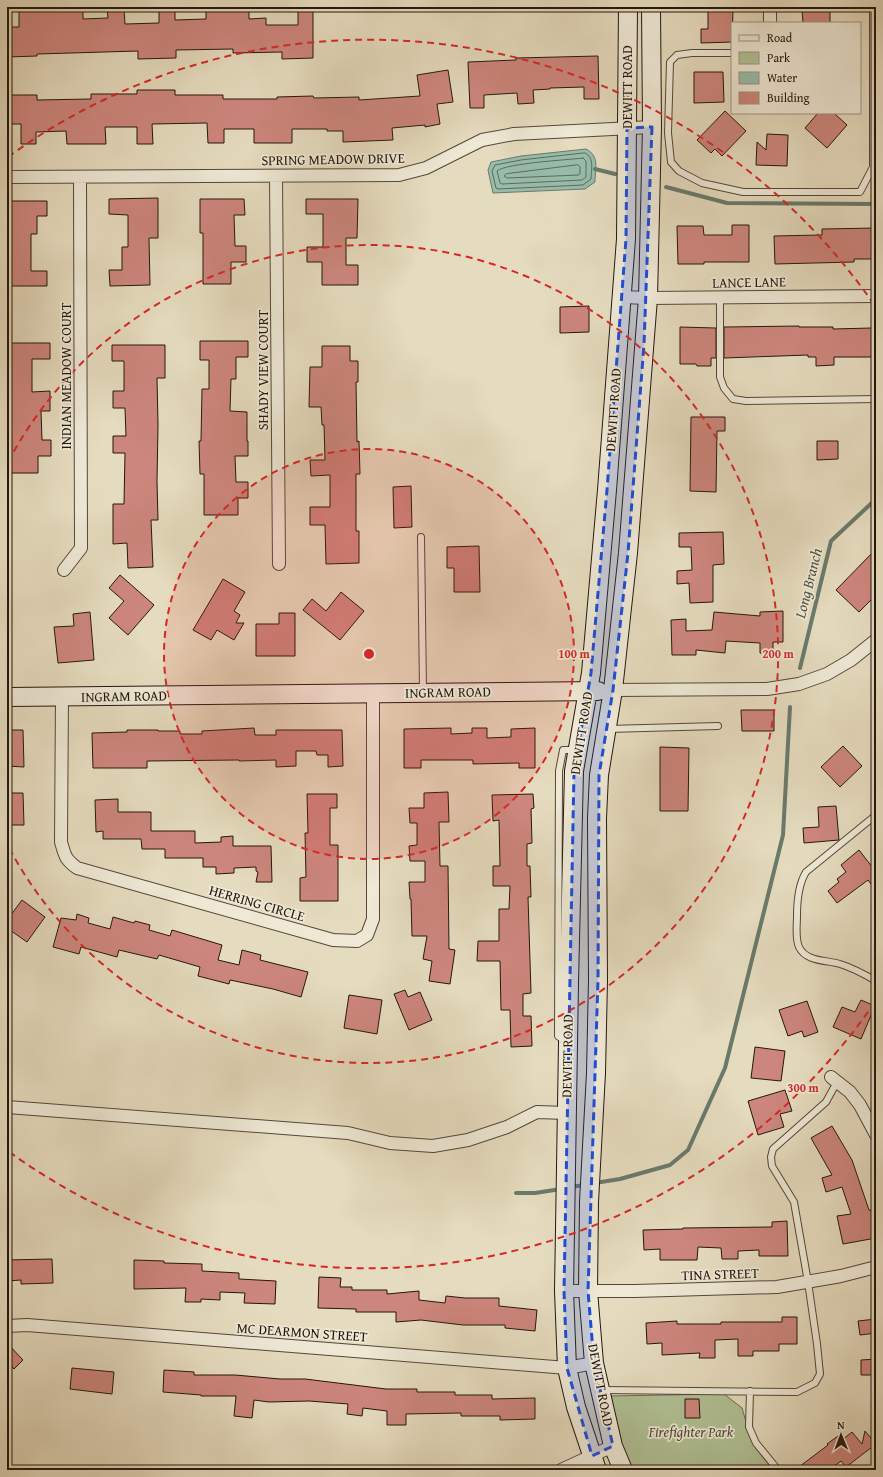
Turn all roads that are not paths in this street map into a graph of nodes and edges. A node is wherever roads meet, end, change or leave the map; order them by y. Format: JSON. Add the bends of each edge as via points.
{"nodes":[{"id":1,"x":628,"y":7,"type":"edge"},
{"id":2,"x":651,"y":7,"type":"edge"},
{"id":3,"x":770,"y":7,"type":"edge"},
{"id":4,"x":873,"y":7,"type":"edge"},
{"id":5,"x":770,"y":22,"type":"edge"},
{"id":6,"x":731,"y":53,"type":"edge"},
{"id":7,"x":652,"y":127,"type":"junction"},
{"id":8,"x":627,"y":128,"type":"junction"},
{"id":9,"x":276,"y":176,"type":"junction"},
{"id":10,"x":7,"y":177,"type":"edge"},
{"id":11,"x":80,"y":177,"type":"junction"},
{"id":12,"x":876,"y":296,"type":"edge"},
{"id":13,"x":622,"y":297,"type":"junction"},
{"id":14,"x":648,"y":298,"type":"junction"},
{"id":15,"x":720,"y":298,"type":"junction"},
{"id":16,"x":876,"y":399,"type":"edge"},
{"id":17,"x":421,"y":537,"type":"dead end"},
{"id":18,"x":279,"y":564,"type":"dead end"},
{"id":19,"x":64,"y":570,"type":"dead end"},
{"id":20,"x":876,"y":640,"type":"edge"},
{"id":21,"x":613,"y":690,"type":"junction"},
{"id":22,"x":587,"y":691,"type":"junction"},
{"id":23,"x":372,"y":693,"type":"junction"},
{"id":24,"x":423,"y":693,"type":"junction"},
{"id":25,"x":62,"y":696,"type":"junction"},
{"id":26,"x":7,"y":697,"type":"edge"},
{"id":27,"x":718,"y":726,"type":"dead end"},
{"id":28,"x":607,"y":730,"type":"junction"},
{"id":29,"x":577,"y":750,"type":"junction"},
{"id":30,"x":602,"y":752,"type":"junction"},
{"id":31,"x":876,"y":815,"type":"edge"},
{"id":32,"x":876,"y":981,"type":"edge"},
{"id":33,"x":568,"y":1043,"type":"junction"},
{"id":34,"x":596,"y":1044,"type":"junction"},
{"id":35,"x":834,"y":1079,"type":"joint"},
{"id":36,"x":7,"y":1107,"type":"edge"},
{"id":37,"x":566,"y":1113,"type":"junction"},
{"id":38,"x":594,"y":1114,"type":"junction"},
{"id":39,"x":876,"y":1135,"type":"edge"},
{"id":40,"x":876,"y":1267,"type":"edge"},
{"id":41,"x":808,"y":1282,"type":"junction"},
{"id":42,"x":564,"y":1291,"type":"junction"},
{"id":43,"x":588,"y":1291,"type":"junction"},
{"id":44,"x":7,"y":1326,"type":"edge"},
{"id":45,"x":594,"y":1363,"type":"junction"},
{"id":46,"x":567,"y":1368,"type":"junction"},
{"id":47,"x":600,"y":1390,"type":"junction"},
{"id":48,"x":750,"y":1391,"type":"junction"},
{"id":49,"x":613,"y":1446,"type":"junction"},
{"id":50,"x":595,"y":1463,"type":"edge"},
{"id":51,"x":560,"y":1470,"type":"edge"},
{"id":52,"x":623,"y":1470,"type":"edge"},
{"id":53,"x":778,"y":1470,"type":"edge"}],
"edges":[{"from":1,"to":8,"type":"main road","name":"DEWITT ROAD"},
{"from":2,"to":7,"type":"main road","name":"DEWITT ROAD"},
{"from":3,"to":5,"type":"street"},
{"from":4,"to":6,"type":"lane","via":[[873,167],[860,192],[743,192],[702,183],[679,171],[671,162],[668,133],[670,62],[677,55]]},
{"from":7,"to":8,"type":"street","name":"SPRING MEADOW DRIVE"},
{"from":7,"to":14,"type":"main road","name":"DEWITT ROAD"},
{"from":8,"to":9,"type":"street","name":"SPRING MEADOW DRIVE","via":[[514,134],[482,140],[426,168],[399,175]]},
{"from":8,"to":13,"type":"main road","name":"DEWITT ROAD","via":[[627,219]]},
{"from":9,"to":11,"type":"street","name":"SPRING MEADOW DRIVE"},
{"from":9,"to":18,"type":"street","name":"SHADY VIEW COURT"},
{"from":10,"to":11,"type":"street","name":"SPRING MEADOW DRIVE"},
{"from":11,"to":19,"type":"street","name":"INDIAN MEADOW COURT","via":[[81,548]]},
{"from":12,"to":15,"type":"street","name":"LANCE LANE"},
{"from":13,"to":14,"type":"street","name":"LANCE LANE"},
{"from":13,"to":22,"type":"main road","name":"DEWITT ROAD","via":[[591,673]]},
{"from":14,"to":15,"type":"street","name":"LANCE LANE"},
{"from":14,"to":21,"type":"main road","name":"DEWITT ROAD","via":[[628,553]]},
{"from":15,"to":16,"type":"lane","via":[[720,377],[724,388],[733,399]]},
{"from":17,"to":24,"type":"lane"},
{"from":20,"to":21,"type":"street","name":"INGRAM ROAD","via":[[851,660],[827,674],[799,684],[767,689]]},
{"from":21,"to":22,"type":"main road","name":"INGRAM ROAD"},
{"from":21,"to":28,"type":"main road","name":"DEWITT ROAD"},
{"from":22,"to":24,"type":"main road","name":"INGRAM ROAD"},
{"from":22,"to":29,"type":"main road","name":"DEWITT ROAD"},
{"from":23,"to":24,"type":"main road","name":"INGRAM ROAD"},
{"from":23,"to":25,"type":"main road","name":"INGRAM ROAD"},
{"from":23,"to":25,"type":"street","name":"HERRING CIRCLE","via":[[373,919],[367,935],[357,941],[333,940],[77,868],[66,860],[61,842]]},
{"from":25,"to":26,"type":"main road","name":"INGRAM ROAD"},
{"from":27,"to":28,"type":"lane"},
{"from":28,"to":30,"type":"main road","name":"DEWITT ROAD"},
{"from":29,"to":30,"type":"main road"},
{"from":29,"to":33,"type":"main road","name":"DEWITT ROAD","via":[[574,771]]},
{"from":30,"to":34,"type":"main road","name":"DEWITT ROAD","via":[[597,818]]},
{"from":31,"to":32,"type":"lane","via":[[806,872],[801,880],[797,902],[797,931],[799,948],[806,954],[818,961],[839,964],[861,972]]},
{"from":33,"to":34,"type":"main road"},
{"from":33,"to":37,"type":"main road","name":"DEWITT ROAD"},
{"from":34,"to":38,"type":"main road","name":"DEWITT ROAD"},
{"from":35,"to":39,"type":"street","via":[[850,1092],[860,1105]]},
{"from":35,"to":41,"type":"lane","via":[[826,1102],[773,1149],[771,1157],[777,1176],[794,1202]]},
{"from":36,"to":37,"type":"street","via":[[348,1133],[390,1143],[433,1146],[468,1140],[507,1127],[537,1112]]},
{"from":37,"to":38,"type":"main road"},
{"from":37,"to":42,"type":"main road","name":"DEWITT ROAD"},
{"from":38,"to":43,"type":"main road","name":"DEWITT ROAD","via":[[589,1202]]},
{"from":40,"to":41,"type":"street","name":"TINA STREET"},
{"from":41,"to":43,"type":"street","name":"TINA STREET","via":[[776,1287]]},
{"from":41,"to":48,"type":"lane","via":[[820,1374],[815,1383],[797,1392]]},
{"from":42,"to":43,"type":"street","name":"TINA STREET"},
{"from":42,"to":46,"type":"main road","name":"DEWITT ROAD"},
{"from":43,"to":45,"type":"main road","name":"DEWITT ROAD"},
{"from":44,"to":46,"type":"street","name":"MC DEARMON STREET","via":[[27,1325]]},
{"from":45,"to":46,"type":"street","name":"MC DEARMON STREET"},
{"from":45,"to":47,"type":"main road","name":"DEWITT ROAD"},
{"from":46,"to":50,"type":"main road","name":"DEWITT ROAD","via":[[576,1407]]},
{"from":47,"to":48,"type":"lane"},
{"from":47,"to":49,"type":"main road","name":"DEWITT ROAD"},
{"from":48,"to":53,"type":"lane","via":[[749,1427],[756,1443]]},
{"from":49,"to":50,"type":"street"},
{"from":49,"to":52,"type":"main road","name":"DEWITT ROAD"},
{"from":50,"to":51,"type":"street"}]}
